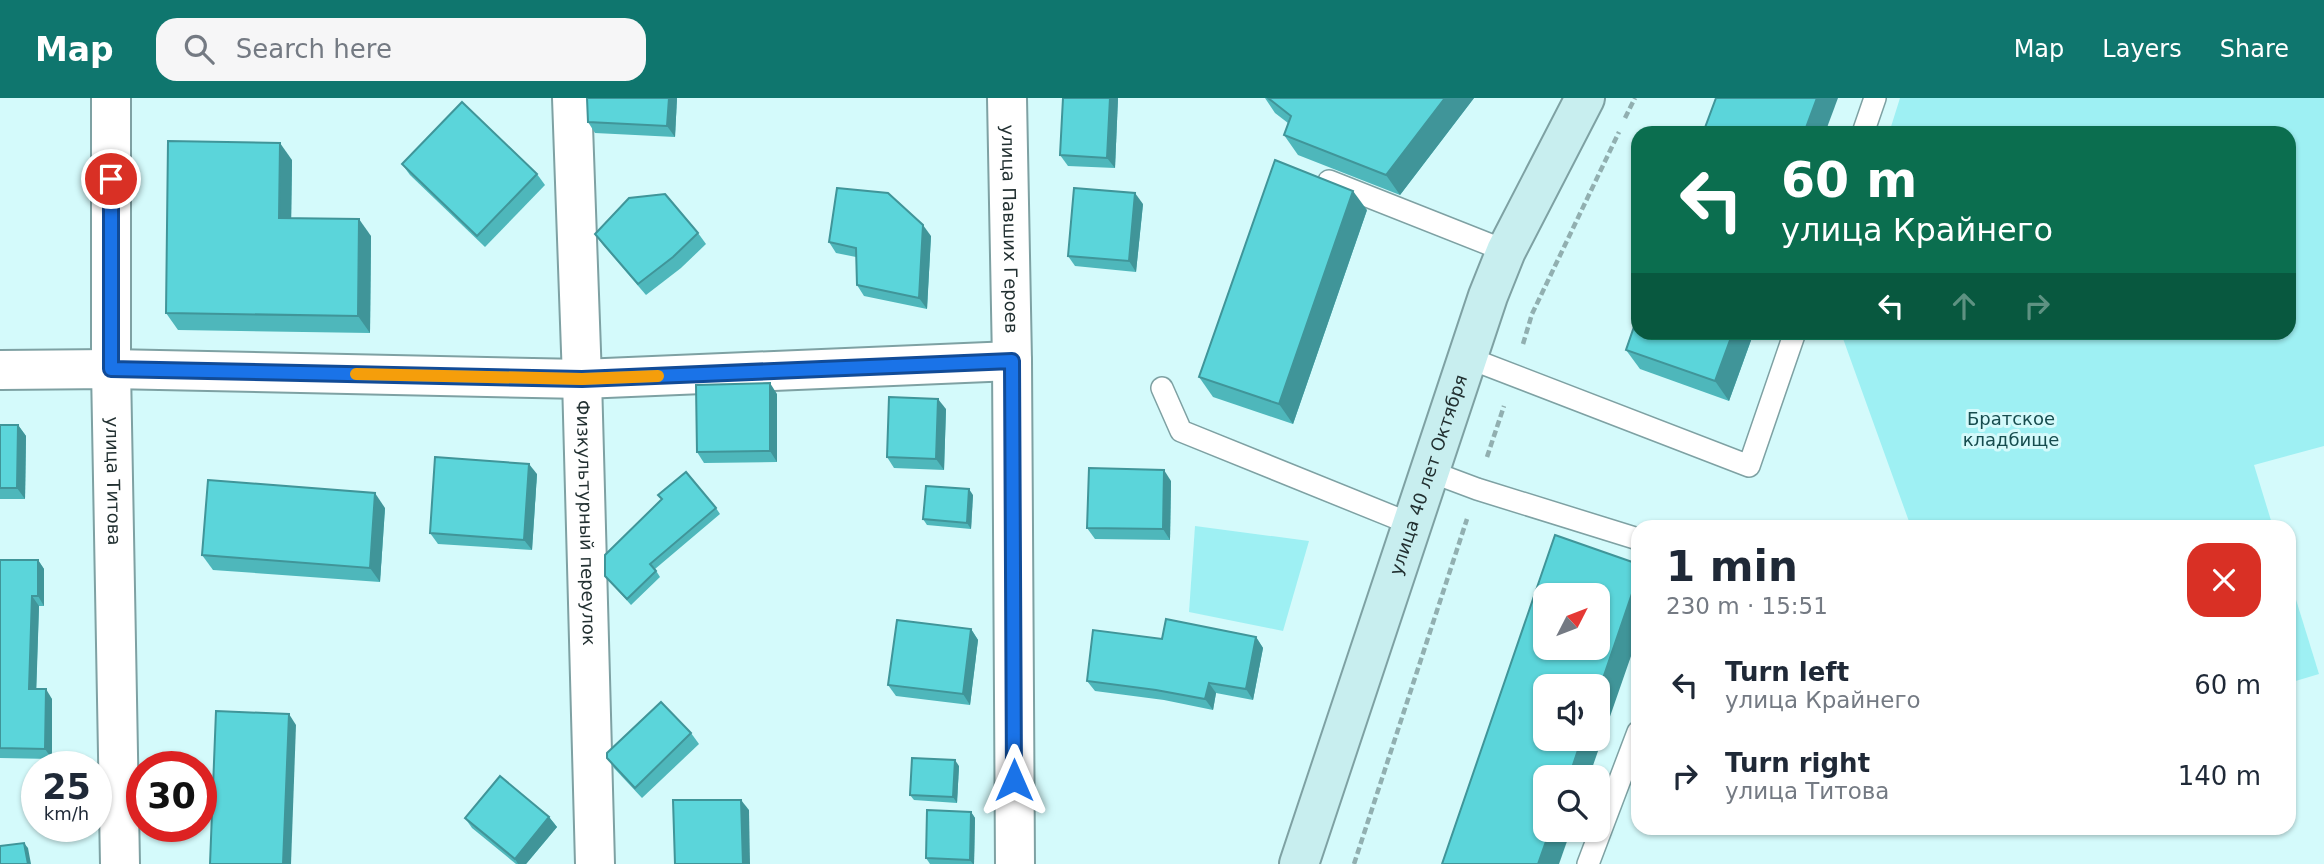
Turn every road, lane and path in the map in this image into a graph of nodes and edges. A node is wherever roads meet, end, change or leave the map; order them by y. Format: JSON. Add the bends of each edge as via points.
{"nodes":[{"id":1,"x":111,"y":98,"type":"edge"},
{"id":2,"x":572,"y":98,"type":"edge"},
{"id":3,"x":1007,"y":98,"type":"edge"},
{"id":4,"x":1585,"y":98,"type":"edge"},
{"id":5,"x":1875,"y":98,"type":"edge"},
{"id":6,"x":1865,"y":126,"type":"edge"},
{"id":7,"x":1314,"y":176,"type":"edge"},
{"id":8,"x":1506,"y":251,"type":"junction"},
{"id":9,"x":1792,"y":340,"type":"edge"},
{"id":10,"x":1466,"y":357,"type":"junction"},
{"id":11,"x":1012,"y":361,"type":"junction"},
{"id":12,"x":111,"y":369,"type":"junction"},
{"id":13,"x":0,"y":370,"type":"edge"},
{"id":14,"x":582,"y":379,"type":"junction"},
{"id":15,"x":1162,"y":388,"type":"dead end"},
{"id":16,"x":1429,"y":471,"type":"junction"},
{"id":17,"x":1411,"y":524,"type":"junction"},
{"id":18,"x":1631,"y":537,"type":"edge"},
{"id":19,"x":1631,"y":750,"type":"edge"},
{"id":20,"x":120,"y":864,"type":"edge"},
{"id":21,"x":595,"y":864,"type":"edge"},
{"id":22,"x":1015,"y":864,"type":"edge"},
{"id":23,"x":1299,"y":864,"type":"edge"},
{"id":24,"x":1588,"y":864,"type":"edge"}],
"edges":[{"from":1,"to":12,"type":"street","name":"улица Титова"},
{"from":2,"to":14,"type":"street","name":"Физкультурный переулок"},
{"from":3,"to":11,"type":"street","name":"улица Павших Героев"},
{"from":4,"to":8,"type":"main road","name":"улица 40 лет Октября"},
{"from":5,"to":6,"type":"lane"},
{"from":7,"to":8,"type":"lane"},
{"from":8,"to":10,"type":"main road","name":"улица 40 лет Октября"},
{"from":9,"to":10,"type":"lane","via":[[1749,466]]},
{"from":10,"to":16,"type":"main road","name":"улица 40 лет Октября"},
{"from":11,"to":14,"type":"street"},
{"from":11,"to":22,"type":"street","name":"улица Павших Героев"},
{"from":12,"to":13,"type":"street"},
{"from":12,"to":14,"type":"street"},
{"from":12,"to":20,"type":"street","name":"улица Титова"},
{"from":14,"to":21,"type":"street","name":"Физкультурный переулок"},
{"from":15,"to":17,"type":"lane","via":[[1181,431]]},
{"from":16,"to":17,"type":"main road","name":"улица 40 лет Октября"},
{"from":16,"to":18,"type":"lane"},
{"from":17,"to":23,"type":"main road","name":"улица 40 лет Октября"},
{"from":19,"to":24,"type":"lane"}]}
